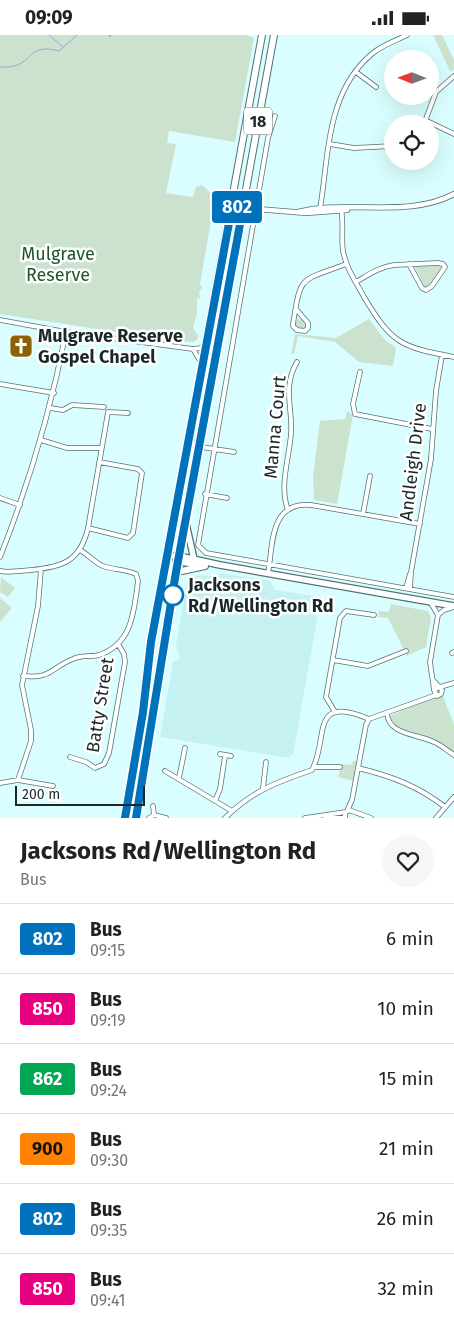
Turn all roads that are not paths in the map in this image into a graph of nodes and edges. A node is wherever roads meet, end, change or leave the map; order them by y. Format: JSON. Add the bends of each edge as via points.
{"nodes":[{"id":1,"x":262,"y":35,"type":"edge"},
{"id":2,"x":274,"y":35,"type":"edge"},
{"id":3,"x":407,"y":35,"type":"edge"},
{"id":4,"x":356,"y":72,"type":"junction"},
{"id":5,"x":454,"y":75,"type":"edge"},
{"id":6,"x":376,"y":87,"type":"dead end"},
{"id":7,"x":428,"y":115,"type":"edge"},
{"id":8,"x":275,"y":116,"type":"dead end"},
{"id":9,"x":439,"y":127,"type":"edge"},
{"id":10,"x":454,"y":133,"type":"edge"},
{"id":11,"x":330,"y":144,"type":"junction"},
{"id":12,"x":384,"y":146,"type":"edge"},
{"id":13,"x":454,"y":194,"type":"edge"},
{"id":14,"x":232,"y":207,"type":"junction"},
{"id":15,"x":243,"y":208,"type":"junction"},
{"id":16,"x":320,"y":208,"type":"junction"},
{"id":17,"x":256,"y":210,"type":"junction"},
{"id":18,"x":340,"y":210,"type":"junction"},
{"id":19,"x":346,"y":264,"type":"junction"},
{"id":20,"x":409,"y":264,"type":"junction"},
{"id":21,"x":356,"y":282,"type":"junction"},
{"id":22,"x":296,"y":309,"type":"junction"},
{"id":23,"x":0,"y":320,"type":"edge"},
{"id":24,"x":66,"y":332,"type":"junction"},
{"id":25,"x":193,"y":349,"type":"junction"},
{"id":26,"x":206,"y":349,"type":"junction"},
{"id":27,"x":217,"y":354,"type":"junction"},
{"id":28,"x":442,"y":355,"type":"junction"},
{"id":29,"x":454,"y":357,"type":"edge"},
{"id":30,"x":297,"y":362,"type":"dead end"},
{"id":31,"x":203,"y":366,"type":"junction"},
{"id":32,"x":360,"y":372,"type":"dead end"},
{"id":33,"x":0,"y":384,"type":"edge"},
{"id":34,"x":54,"y":393,"type":"junction"},
{"id":35,"x":196,"y":398,"type":"junction"},
{"id":36,"x":208,"y":401,"type":"junction"},
{"id":37,"x":104,"y":407,"type":"dead end"},
{"id":38,"x":50,"y":408,"type":"junction"},
{"id":39,"x":128,"y":413,"type":"dead end"},
{"id":40,"x":432,"y":429,"type":"junction"},
{"id":41,"x":189,"y":434,"type":"junction"},
{"id":42,"x":41,"y":440,"type":"junction"},
{"id":43,"x":199,"y":447,"type":"junction"},
{"id":44,"x":101,"y":448,"type":"junction"},
{"id":45,"x":214,"y":448,"type":"junction"},
{"id":46,"x":234,"y":452,"type":"dead end"},
{"id":47,"x":99,"y":462,"type":"junction"},
{"id":48,"x":370,"y":476,"type":"dead end"},
{"id":49,"x":205,"y":494,"type":"junction"},
{"id":50,"x":0,"y":498,"type":"edge"},
{"id":51,"x":227,"y":498,"type":"dead end"},
{"id":52,"x":20,"y":505,"type":"junction"},
{"id":53,"x":289,"y":509,"type":"junction"},
{"id":54,"x":363,"y":514,"type":"junction"},
{"id":55,"x":186,"y":520,"type":"junction"},
{"id":56,"x":420,"y":524,"type":"junction"},
{"id":57,"x":88,"y":529,"type":"junction"},
{"id":58,"x":80,"y":550,"type":"junction"},
{"id":59,"x":167,"y":556,"type":"junction"},
{"id":60,"x":0,"y":557,"type":"edge"},
{"id":61,"x":179,"y":559,"type":"junction"},
{"id":62,"x":194,"y":559,"type":"junction"},
{"id":63,"x":268,"y":564,"type":"junction"},
{"id":64,"x":220,"y":565,"type":"junction"},
{"id":65,"x":206,"y":566,"type":"junction"},
{"id":66,"x":0,"y":569,"type":"edge"},
{"id":67,"x":39,"y":569,"type":"junction"},
{"id":68,"x":176,"y":572,"type":"junction"},
{"id":69,"x":267,"y":573,"type":"junction"},
{"id":70,"x":408,"y":588,"type":"junction"},
{"id":71,"x":454,"y":596,"type":"edge"},
{"id":72,"x":428,"y":601,"type":"junction"},
{"id":73,"x":454,"y":607,"type":"edge"},
{"id":74,"x":374,"y":615,"type":"dead end"},
{"id":75,"x":438,"y":615,"type":"junction"},
{"id":76,"x":118,"y":644,"type":"junction"},
{"id":77,"x":406,"y":651,"type":"dead end"},
{"id":78,"x":333,"y":660,"type":"junction"},
{"id":79,"x":23,"y":676,"type":"junction"},
{"id":80,"x":431,"y":679,"type":"junction"},
{"id":81,"x":452,"y":684,"type":"edge"},
{"id":82,"x":439,"y":687,"type":"junction"},
{"id":83,"x":434,"y":690,"type":"junction"},
{"id":84,"x":442,"y":692,"type":"junction"},
{"id":85,"x":436,"y":695,"type":"junction"},
{"id":86,"x":425,"y":698,"type":"junction"},
{"id":87,"x":335,"y":712,"type":"junction"},
{"id":88,"x":387,"y":713,"type":"junction"},
{"id":89,"x":369,"y":719,"type":"junction"},
{"id":90,"x":185,"y":748,"type":"dead end"},
{"id":91,"x":220,"y":754,"type":"dead end"},
{"id":92,"x":454,"y":755,"type":"edge"},
{"id":93,"x":225,"y":756,"type":"junction"},
{"id":94,"x":231,"y":756,"type":"dead end"},
{"id":95,"x":70,"y":757,"type":"dead end"},
{"id":96,"x":266,"y":762,"type":"dead end"},
{"id":97,"x":314,"y":767,"type":"junction"},
{"id":98,"x":340,"y":767,"type":"dead end"},
{"id":99,"x":358,"y":768,"type":"junction"},
{"id":100,"x":165,"y":771,"type":"dead end"},
{"id":101,"x":179,"y":778,"type":"junction"},
{"id":102,"x":18,"y":780,"type":"junction"},
{"id":103,"x":0,"y":783,"type":"edge"},
{"id":104,"x":53,"y":786,"type":"dead end"},
{"id":105,"x":263,"y":788,"type":"junction"},
{"id":106,"x":454,"y":797,"type":"edge"},
{"id":107,"x":352,"y":800,"type":"junction"},
{"id":108,"x":215,"y":801,"type":"junction"},
{"id":109,"x":153,"y":807,"type":"dead end"},
{"id":110,"x":445,"y":807,"type":"junction"},
{"id":111,"x":232,"y":811,"type":"junction"},
{"id":112,"x":346,"y":811,"type":"junction"},
{"id":113,"x":354,"y":814,"type":"edge"},
{"id":114,"x":154,"y":815,"type":"junction"},
{"id":115,"x":125,"y":818,"type":"edge"},
{"id":116,"x":136,"y":818,"type":"edge"},
{"id":117,"x":150,"y":818,"type":"edge"},
{"id":118,"x":166,"y":818,"type":"edge"},
{"id":119,"x":225,"y":818,"type":"edge"},
{"id":120,"x":304,"y":818,"type":"edge"},
{"id":121,"x":325,"y":818,"type":"edge"},
{"id":122,"x":344,"y":818,"type":"edge"},
{"id":123,"x":372,"y":818,"type":"edge"},
{"id":124,"x":436,"y":818,"type":"edge"}],
"edges":[{"from":1,"to":14,"type":"highway","number":"18"},
{"from":2,"to":15,"type":"highway","number":"18"},
{"from":3,"to":4,"type":"street","via":[[374,53]]},
{"from":4,"to":6,"type":"street"},
{"from":4,"to":11,"type":"street","via":[[339,98]]},
{"from":5,"to":7,"type":"street","via":[[436,92]]},
{"from":8,"to":17,"type":"street"},
{"from":9,"to":10,"type":"street"},
{"from":11,"to":12,"type":"street","via":[[354,148]]},
{"from":11,"to":16,"type":"street"},
{"from":13,"to":18,"type":"street","via":[[425,204]]},
{"from":14,"to":15,"type":"street"},
{"from":14,"to":26,"type":"highway","number":"18"},
{"from":15,"to":17,"type":"street"},
{"from":15,"to":27,"type":"highway","number":"18"},
{"from":16,"to":17,"type":"street","via":[[298,212]]},
{"from":16,"to":18,"type":"street"},
{"from":17,"to":45,"type":"street"},
{"from":18,"to":19,"type":"street"},
{"from":19,"to":21,"type":"street"},
{"from":19,"to":22,"type":"street","via":[[304,281]]},
{"from":20,"to":20,"type":"street","via":[[440,263],[445,267],[431,288],[426,290]]},
{"from":20,"to":21,"type":"street","via":[[380,268]]},
{"from":21,"to":28,"type":"street","via":[[392,337],[413,349]]},
{"from":22,"to":22,"type":"street","via":[[308,323],[305,331],[293,327]]},
{"from":23,"to":24,"type":"street"},
{"from":24,"to":25,"type":"street"},
{"from":24,"to":34,"type":"street"},
{"from":25,"to":26,"type":"street"},
{"from":25,"to":31,"type":"street"},
{"from":26,"to":27,"type":"street"},
{"from":26,"to":31,"type":"highway","number":"18"},
{"from":27,"to":36,"type":"highway","number":"18"},
{"from":28,"to":29,"type":"street"},
{"from":28,"to":40,"type":"street","name":"Andleigh Drive"},
{"from":30,"to":53,"type":"street","name":"Manna Court","via":[[288,399],[291,432],[284,494]]},
{"from":31,"to":35,"type":"highway","number":"18"},
{"from":32,"to":40,"type":"street","via":[[353,404],[355,414]]},
{"from":33,"to":34,"type":"street"},
{"from":34,"to":38,"type":"street"},
{"from":35,"to":36,"type":"highway"},
{"from":35,"to":41,"type":"highway","number":"18"},
{"from":36,"to":43,"type":"highway","number":"18"},
{"from":37,"to":38,"type":"street","via":[[72,405],[64,410]]},
{"from":38,"to":42,"type":"street"},
{"from":39,"to":44,"type":"street","via":[[108,412]]},
{"from":40,"to":56,"type":"street","name":"Andleigh Drive","via":[[431,459]]},
{"from":41,"to":43,"type":"street","via":[[194,445]]},
{"from":41,"to":59,"type":"highway","number":"18"},
{"from":42,"to":44,"type":"street","via":[[68,448]]},
{"from":42,"to":52,"type":"street"},
{"from":43,"to":45,"type":"street"},
{"from":43,"to":55,"type":"highway","number":"18"},
{"from":44,"to":47,"type":"street"},
{"from":45,"to":46,"type":"street"},
{"from":45,"to":49,"type":"street"},
{"from":47,"to":57,"type":"street"},
{"from":47,"to":57,"type":"street","via":[[138,469],[142,473],[133,533],[124,537]]},
{"from":48,"to":54,"type":"street"},
{"from":49,"to":51,"type":"street"},
{"from":49,"to":63,"type":"street","via":[[197,540],[199,548],[206,553]]},
{"from":50,"to":52,"type":"street"},
{"from":52,"to":60,"type":"street"},
{"from":53,"to":54,"type":"street","via":[[307,505]]},
{"from":53,"to":63,"type":"street","via":[[276,524]]},
{"from":54,"to":56,"type":"street"},
{"from":55,"to":61,"type":"highway","number":"18"},
{"from":55,"to":62,"type":"main road"},
{"from":56,"to":70,"type":"street","name":"Andleigh Drive"},
{"from":57,"to":58,"type":"street"},
{"from":58,"to":67,"type":"street","via":[[66,563]]},
{"from":58,"to":76,"type":"street","via":[[101,566],[136,574],[138,581],[132,618],[127,634]]},
{"from":59,"to":61,"type":"main road"},
{"from":59,"to":115,"type":"highway","number":"18"},
{"from":61,"to":62,"type":"main road"},
{"from":61,"to":65,"type":"main road"},
{"from":61,"to":68,"type":"highway","number":"18"},
{"from":62,"to":64,"type":"main road"},
{"from":63,"to":69,"type":"street"},
{"from":63,"to":70,"type":"street"},
{"from":64,"to":65,"type":"main road"},
{"from":64,"to":69,"type":"main road"},
{"from":65,"to":68,"type":"highway"},
{"from":66,"to":67,"type":"street","via":[[8,572]]},
{"from":67,"to":79,"type":"street","via":[[32,641]]},
{"from":68,"to":116,"type":"highway","number":"18"},
{"from":69,"to":72,"type":"main road"},
{"from":70,"to":71,"type":"street"},
{"from":72,"to":73,"type":"main road"},
{"from":72,"to":75,"type":"street","via":[[434,605]]},
{"from":73,"to":75,"type":"street"},
{"from":74,"to":78,"type":"street","via":[[352,611],[342,613]]},
{"from":75,"to":80,"type":"street","via":[[430,663]]},
{"from":76,"to":79,"type":"street","via":[[99,655],[74,658],[44,676]]},
{"from":76,"to":95,"type":"street","name":"Batty Street","via":[[125,662],[109,753],[104,764],[95,768]]},
{"from":77,"to":78,"type":"street","via":[[368,666]]},
{"from":78,"to":87,"type":"street","via":[[326,697]]},
{"from":79,"to":102,"type":"street","via":[[23,695],[32,730]]},
{"from":80,"to":82,"type":"street"},
{"from":80,"to":83,"type":"street"},
{"from":81,"to":82,"type":"street"},
{"from":81,"to":84,"type":"street"},
{"from":82,"to":83,"type":"street"},
{"from":82,"to":84,"type":"street"},
{"from":83,"to":85,"type":"street"},
{"from":83,"to":86,"type":"street"},
{"from":84,"to":85,"type":"street"},
{"from":85,"to":86,"type":"street"},
{"from":86,"to":88,"type":"street"},
{"from":87,"to":89,"type":"street"},
{"from":87,"to":97,"type":"street","via":[[323,723]]},
{"from":88,"to":89,"type":"street"},
{"from":88,"to":92,"type":"street","via":[[387,720],[395,729],[433,741]]},
{"from":89,"to":99,"type":"street"},
{"from":90,"to":101,"type":"street"},
{"from":91,"to":93,"type":"street"},
{"from":93,"to":94,"type":"street"},
{"from":93,"to":108,"type":"street"},
{"from":96,"to":105,"type":"street"},
{"from":97,"to":98,"type":"street"},
{"from":97,"to":105,"type":"street","via":[[312,771]]},
{"from":99,"to":107,"type":"street"},
{"from":99,"to":110,"type":"street","via":[[398,779]]},
{"from":100,"to":101,"type":"street"},
{"from":101,"to":108,"type":"street"},
{"from":102,"to":103,"type":"street"},
{"from":102,"to":104,"type":"street"},
{"from":105,"to":111,"type":"street"},
{"from":106,"to":110,"type":"street"},
{"from":107,"to":112,"type":"street"},
{"from":107,"to":113,"type":"street"},
{"from":108,"to":111,"type":"street"},
{"from":109,"to":114,"type":"street"},
{"from":110,"to":124,"type":"street"},
{"from":111,"to":119,"type":"street"},
{"from":112,"to":113,"type":"street"},
{"from":112,"to":120,"type":"street"},
{"from":112,"to":122,"type":"street"},
{"from":113,"to":123,"type":"street"},
{"from":114,"to":117,"type":"street"},
{"from":114,"to":118,"type":"street"},
{"from":121,"to":122,"type":"street"}]}
